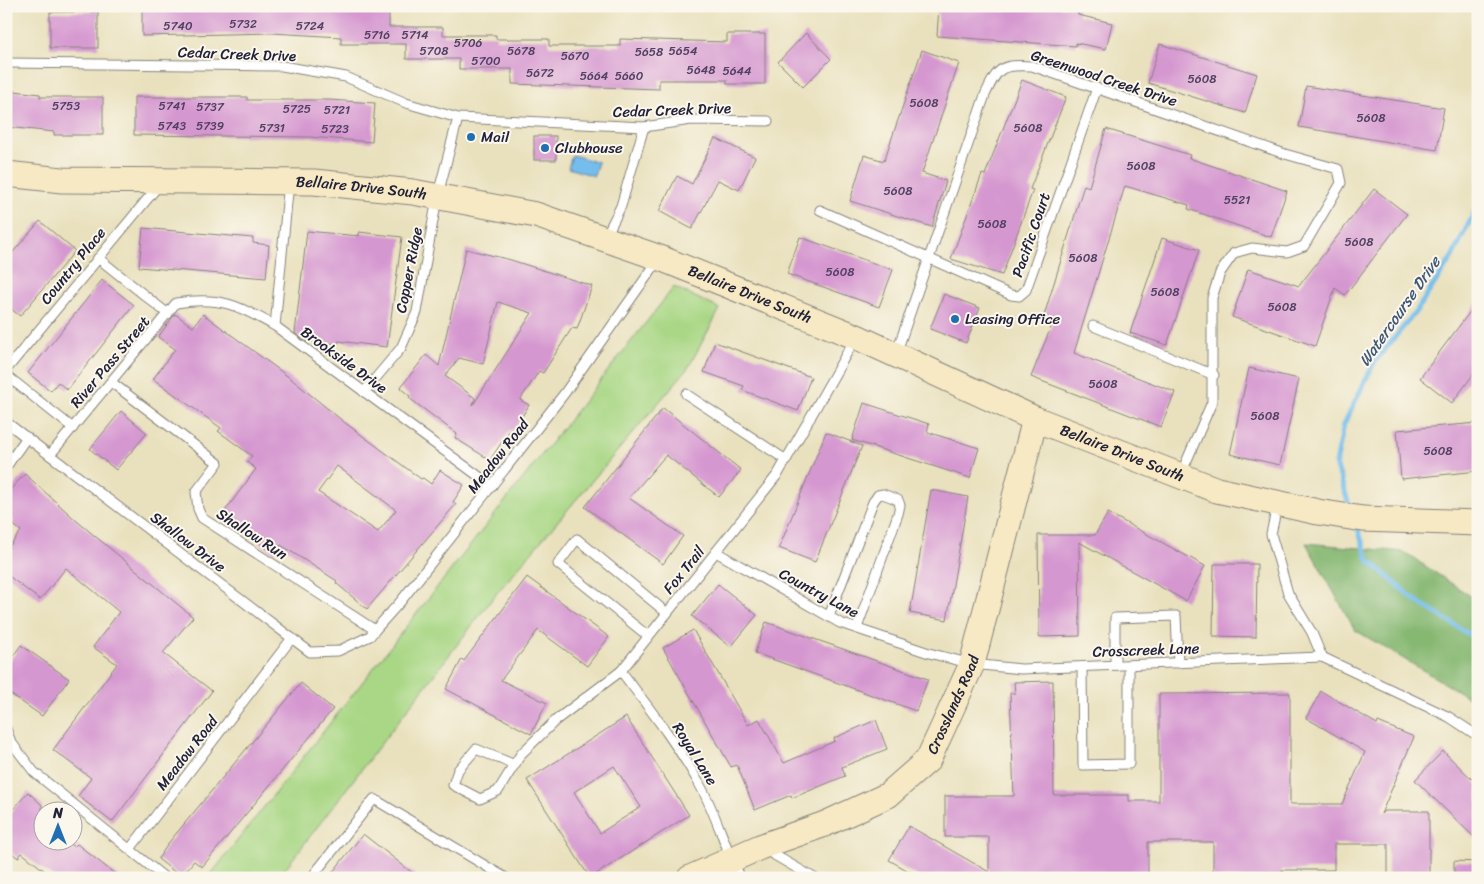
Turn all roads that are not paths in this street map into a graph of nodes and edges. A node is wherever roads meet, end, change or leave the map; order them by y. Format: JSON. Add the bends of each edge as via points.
{"nodes":[{"id":1,"x":6,"y":63,"type":"edge"},
{"id":2,"x":1097,"y":88,"type":"junction"},
{"id":3,"x":458,"y":118,"type":"junction"},
{"id":4,"x":768,"y":121,"type":"dead end"},
{"id":5,"x":644,"y":128,"type":"junction"},
{"id":6,"x":6,"y":174,"type":"edge"},
{"id":7,"x":163,"y":181,"type":"junction"},
{"id":8,"x":289,"y":182,"type":"junction"},
{"id":9,"x":437,"y":198,"type":"junction"},
{"id":10,"x":820,"y":210,"type":"dead end"},
{"id":11,"x":604,"y":239,"type":"junction"},
{"id":12,"x":930,"y":257,"type":"junction"},
{"id":13,"x":98,"y":258,"type":"junction"},
{"id":14,"x":660,"y":258,"type":"junction"},
{"id":15,"x":168,"y":314,"type":"junction"},
{"id":16,"x":275,"y":326,"type":"junction"},
{"id":17,"x":1093,"y":326,"type":"dead end"},
{"id":18,"x":856,"y":337,"type":"junction"},
{"id":19,"x":896,"y":354,"type":"junction"},
{"id":20,"x":6,"y":370,"type":"edge"},
{"id":21,"x":6,"y":375,"type":"edge"},
{"id":22,"x":1214,"y":375,"type":"junction"},
{"id":23,"x":111,"y":382,"type":"junction"},
{"id":24,"x":364,"y":392,"type":"junction"},
{"id":25,"x":686,"y":394,"type":"dead end"},
{"id":26,"x":1035,"y":419,"type":"junction"},
{"id":27,"x":6,"y":422,"type":"edge"},
{"id":28,"x":73,"y":428,"type":"junction"},
{"id":29,"x":27,"y":437,"type":"junction"},
{"id":30,"x":50,"y":455,"type":"junction"},
{"id":31,"x":786,"y":460,"type":"junction"},
{"id":32,"x":6,"y":466,"type":"edge"},
{"id":33,"x":1180,"y":474,"type":"junction"},
{"id":34,"x":492,"y":486,"type":"junction"},
{"id":35,"x":1277,"y":503,"type":"junction"},
{"id":36,"x":1475,"y":521,"type":"edge"},
{"id":37,"x":716,"y":552,"type":"junction"},
{"id":38,"x":667,"y":613,"type":"junction"},
{"id":39,"x":828,"y":616,"type":"junction"},
{"id":40,"x":856,"y":628,"type":"junction"},
{"id":41,"x":375,"y":630,"type":"junction"},
{"id":42,"x":648,"y":636,"type":"junction"},
{"id":43,"x":292,"y":638,"type":"junction"},
{"id":44,"x":338,"y":651,"type":"joint"},
{"id":45,"x":1322,"y":657,"type":"junction"},
{"id":46,"x":1178,"y":663,"type":"junction"},
{"id":47,"x":972,"y":664,"type":"junction"},
{"id":48,"x":1115,"y":665,"type":"junction"},
{"id":49,"x":1129,"y":665,"type":"junction"},
{"id":50,"x":1082,"y":667,"type":"junction"},
{"id":51,"x":621,"y":671,"type":"junction"},
{"id":52,"x":6,"y":730,"type":"edge"},
{"id":53,"x":1478,"y":736,"type":"edge"},
{"id":54,"x":9,"y":745,"type":"edge"},
{"id":55,"x":515,"y":765,"type":"junction"},
{"id":56,"x":760,"y":847,"type":"junction"},
{"id":57,"x":130,"y":849,"type":"junction"},
{"id":58,"x":736,"y":869,"type":"edge"},
{"id":59,"x":165,"y":878,"type":"edge"},
{"id":60,"x":311,"y":878,"type":"edge"},
{"id":61,"x":506,"y":878,"type":"edge"},
{"id":62,"x":690,"y":878,"type":"edge"},
{"id":63,"x":814,"y":878,"type":"edge"}],
"edges":[{"from":1,"to":3,"type":"lane","name":"Cedar Creek Drive","via":[[282,66],[346,77],[406,103]]},
{"from":2,"to":12,"type":"lane","name":"Greenwood Creek Drive","via":[[1032,66],[1008,65],[996,73],[985,95]]},
{"from":2,"to":12,"type":"lane","name":"Pacific Court","via":[[1026,290],[1019,296],[1011,295]]},
{"from":2,"to":22,"type":"lane","name":"Greenwood Creek Drive","via":[[1284,154],[1327,164],[1338,169],[1342,176],[1342,183],[1304,246],[1287,252],[1252,248],[1234,253],[1226,261],[1212,298],[1210,330]]},
{"from":3,"to":5,"type":"lane","name":"Cedar Creek Drive"},
{"from":3,"to":9,"type":"lane"},
{"from":4,"to":5,"type":"lane","name":"Cedar Creek Drive","via":[[691,120]]},
{"from":5,"to":11,"type":"lane","via":[[621,206]]},
{"from":6,"to":7,"type":"street","name":"Bellaire Drive South","via":[[62,180]]},
{"from":7,"to":8,"type":"street","name":"Bellaire Drive South"},
{"from":7,"to":13,"type":"lane","name":"Country Place"},
{"from":8,"to":9,"type":"street","name":"Bellaire Drive South","via":[[403,191]]},
{"from":8,"to":16,"type":"lane"},
{"from":9,"to":11,"type":"street","name":"Bellaire Drive South","via":[[536,215]]},
{"from":9,"to":24,"type":"lane","name":"Copper Ridge","via":[[417,312],[401,348]]},
{"from":10,"to":12,"type":"lane"},
{"from":11,"to":14,"type":"street","name":"Bellaire Drive South"},
{"from":12,"to":19,"type":"lane","name":"Greenwood Creek Drive"},
{"from":13,"to":15,"type":"lane"},
{"from":13,"to":20,"type":"lane","name":"Country Place"},
{"from":14,"to":18,"type":"street","name":"Bellaire Drive South"},
{"from":14,"to":34,"type":"lane","name":"Meadow Road","via":[[564,394]]},
{"from":15,"to":16,"type":"lane","name":"Brookside Drive","via":[[176,303],[203,299],[243,307]]},
{"from":15,"to":23,"type":"lane","name":"River Pass Street"},
{"from":16,"to":24,"type":"lane","name":"Brookside Drive"},
{"from":17,"to":22,"type":"lane"},
{"from":18,"to":19,"type":"street","name":"Bellaire Drive South"},
{"from":18,"to":31,"type":"lane","name":"Fox Trail"},
{"from":19,"to":26,"type":"street","name":"Bellaire Drive South"},
{"from":21,"to":28,"type":"lane","name":"River Pass Street"},
{"from":22,"to":33,"type":"lane","via":[[1212,402]]},
{"from":23,"to":28,"type":"lane","name":"River Pass Street"},
{"from":23,"to":41,"type":"lane","name":"Shallow Run","via":[[218,464],[196,492],[202,518]]},
{"from":24,"to":34,"type":"lane","name":"Brookside Drive"},
{"from":25,"to":31,"type":"lane"},
{"from":26,"to":33,"type":"street","name":"Bellaire Drive South"},
{"from":26,"to":47,"type":"street","name":"Crosslands Road"},
{"from":27,"to":29,"type":"lane"},
{"from":28,"to":30,"type":"lane","name":"River Pass Street"},
{"from":29,"to":30,"type":"lane","name":"Shallow Drive"},
{"from":29,"to":32,"type":"lane"},
{"from":30,"to":43,"type":"lane","name":"Shallow Drive"},
{"from":31,"to":37,"type":"lane","name":"Fox Trail"},
{"from":33,"to":35,"type":"street","name":"Bellaire Drive South","via":[[1217,490]]},
{"from":34,"to":41,"type":"lane","name":"Meadow Road"},
{"from":35,"to":36,"type":"street","name":"Bellaire Drive South","via":[[1318,512],[1401,521]]},
{"from":35,"to":45,"type":"lane","via":[[1272,534],[1288,594],[1312,633]]},
{"from":37,"to":38,"type":"lane","name":"Fox Trail"},
{"from":37,"to":39,"type":"lane","name":"Country Lane"},
{"from":38,"to":42,"type":"lane","name":"Fox Trail"},
{"from":38,"to":42,"type":"lane","via":[[577,539],[558,564]]},
{"from":39,"to":40,"type":"lane","name":"Country Lane"},
{"from":39,"to":40,"type":"lane","via":[[873,502],[883,494],[898,500],[898,514]]},
{"from":40,"to":47,"type":"lane","name":"Country Lane"},
{"from":41,"to":44,"type":"lane","name":"Meadow Road","via":[[370,636]]},
{"from":42,"to":51,"type":"lane","name":"Fox Trail"},
{"from":43,"to":44,"type":"lane","name":"Shallow Drive","via":[[310,652]]},
{"from":43,"to":57,"type":"lane","name":"Meadow Road"},
{"from":45,"to":46,"type":"lane","name":"Crosscreek Lane"},
{"from":45,"to":53,"type":"lane","name":"Crosscreek Lane","via":[[1449,717]]},
{"from":46,"to":48,"type":"lane","via":[[1176,616],[1124,617],[1115,618]]},
{"from":46,"to":49,"type":"lane","name":"Crosscreek Lane"},
{"from":47,"to":50,"type":"lane","name":"Crosscreek Lane","via":[[1021,669]]},
{"from":47,"to":56,"type":"street","name":"Crosslands Road","via":[[928,760],[922,766],[888,795],[825,824]]},
{"from":48,"to":49,"type":"lane","name":"Crosscreek Lane"},
{"from":48,"to":50,"type":"lane","name":"Crosscreek Lane"},
{"from":49,"to":50,"type":"lane","via":[[1129,764],[1083,765]]},
{"from":51,"to":55,"type":"lane","name":"Fox Trail","via":[[556,720],[521,754]]},
{"from":51,"to":58,"type":"lane","name":"Royal Lane","via":[[702,788]]},
{"from":52,"to":54,"type":"lane"},
{"from":54,"to":57,"type":"lane","via":[[34,772]]},
{"from":55,"to":55,"type":"lane","name":"Fox Trail","via":[[498,791],[480,799],[453,785],[458,770],[476,749]]},
{"from":56,"to":58,"type":"street","name":"Crosslands Road"},
{"from":56,"to":63,"type":"lane"},
{"from":57,"to":59,"type":"lane"},
{"from":58,"to":62,"type":"street","name":"Crosslands Road"},
{"from":60,"to":61,"type":"lane","via":[[374,799]]}]}
